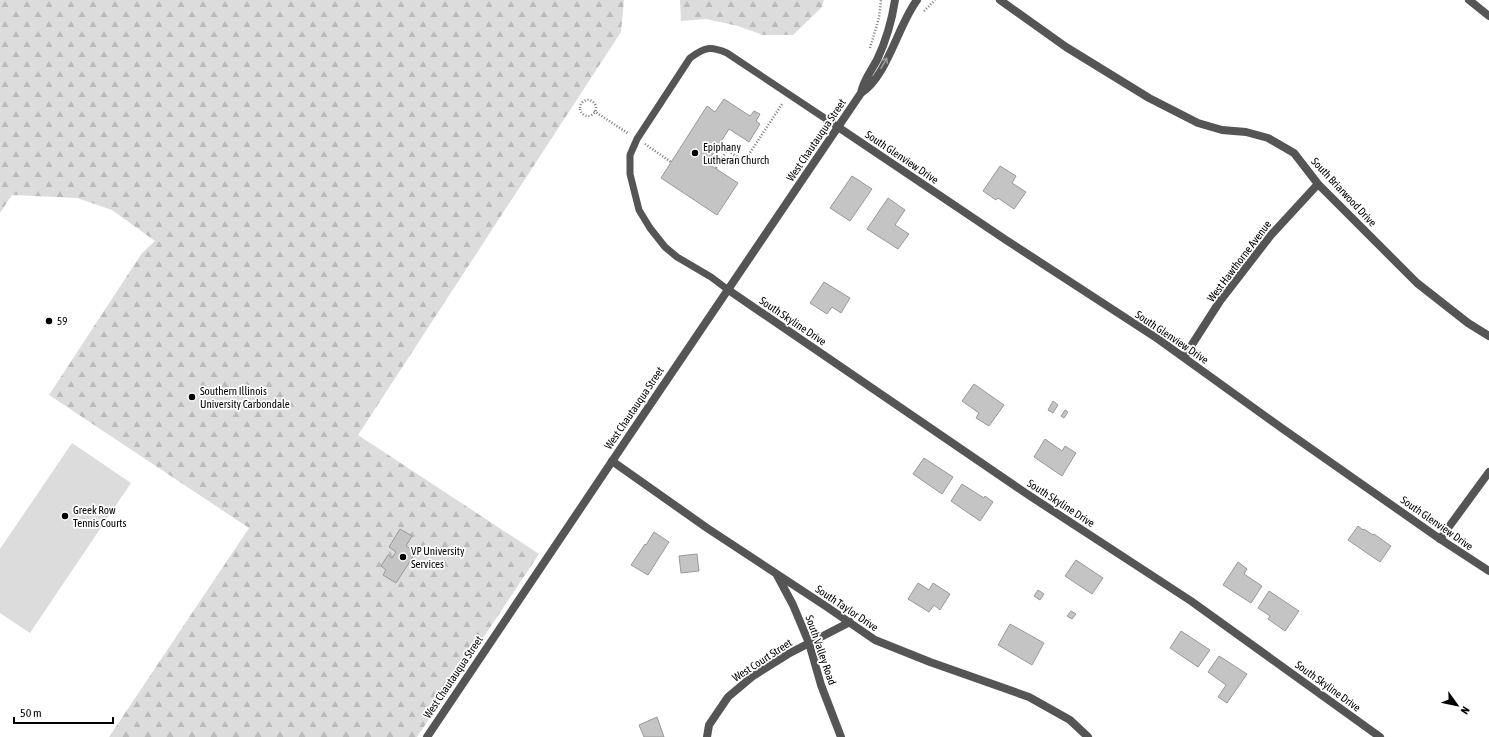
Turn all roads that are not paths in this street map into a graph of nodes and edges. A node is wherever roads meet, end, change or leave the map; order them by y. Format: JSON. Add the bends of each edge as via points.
{"nodes":[{"id":1,"x":895,"y":0,"type":"edge"},
{"id":2,"x":918,"y":0,"type":"edge"},
{"id":3,"x":1000,"y":0,"type":"edge"},
{"id":4,"x":1469,"y":0,"type":"edge"},
{"id":5,"x":1489,"y":16,"type":"edge"},
{"id":6,"x":861,"y":93,"type":"junction"},
{"id":7,"x":838,"y":127,"type":"junction"},
{"id":8,"x":1318,"y":184,"type":"junction"},
{"id":9,"x":727,"y":289,"type":"junction"},
{"id":10,"x":1489,"y":336,"type":"edge"},
{"id":11,"x":1184,"y":357,"type":"junction"},
{"id":12,"x":612,"y":461,"type":"junction"},
{"id":13,"x":1489,"y":472,"type":"edge"},
{"id":14,"x":1440,"y":539,"type":"junction"},
{"id":15,"x":1489,"y":571,"type":"edge"},
{"id":16,"x":775,"y":573,"type":"junction"},
{"id":17,"x":850,"y":622,"type":"junction"},
{"id":18,"x":809,"y":644,"type":"junction"},
{"id":19,"x":427,"y":737,"type":"edge"},
{"id":20,"x":707,"y":737,"type":"edge"},
{"id":21,"x":841,"y":737,"type":"edge"},
{"id":22,"x":1088,"y":737,"type":"edge"},
{"id":23,"x":1380,"y":737,"type":"edge"}],
"edges":[{"from":1,"to":6,"type":"street","name":"West Chautauqua Street","via":[[888,30],[862,85]]},
{"from":6,"to":2,"type":"street","name":"West Chautauqua Street","one_way":true,"via":[[869,88]]},
{"from":3,"to":8,"type":"street","name":"South Briarwood Drive","via":[[1066,47],[1149,98],[1198,122],[1222,130],[1246,132],[1268,138],[1294,153]]},
{"from":4,"to":5,"type":"street"},
{"from":6,"to":7,"type":"street","name":"West Chautauqua Street"},
{"from":7,"to":9,"type":"street","name":"West Chautauqua Street"},
{"from":7,"to":9,"type":"lane","via":[[727,53],[708,48],[690,58],[637,139],[630,155],[630,174],[640,210],[665,247]]},
{"from":7,"to":11,"type":"street","name":"South Glenview Drive"},
{"from":8,"to":10,"type":"street","name":"South Briarwood Drive","via":[[1417,283]]},
{"from":8,"to":11,"type":"street","name":"West Hawthorne Avenue","via":[[1271,234],[1220,301]]},
{"from":9,"to":12,"type":"street","name":"West Chautauqua Street"},
{"from":9,"to":23,"type":"street","name":"South Skyline Drive","via":[[1191,601]]},
{"from":11,"to":14,"type":"street","name":"South Glenview Drive"},
{"from":12,"to":16,"type":"street","name":"South Taylor Drive"},
{"from":12,"to":19,"type":"street","name":"West Chautauqua Street"},
{"from":13,"to":14,"type":"street"},
{"from":14,"to":15,"type":"street","name":"South Glenview Drive"},
{"from":16,"to":17,"type":"street","name":"South Taylor Drive"},
{"from":16,"to":18,"type":"street","name":"South Valley Road","via":[[793,604]]},
{"from":17,"to":18,"type":"street","name":"West Court Street"},
{"from":17,"to":22,"type":"street","name":"South Taylor Drive","via":[[875,640],[1029,697],[1070,720]]},
{"from":18,"to":20,"type":"street","name":"West Court Street","via":[[753,676],[728,697],[709,725]]},
{"from":18,"to":21,"type":"street","name":"South Valley Road"}]}
